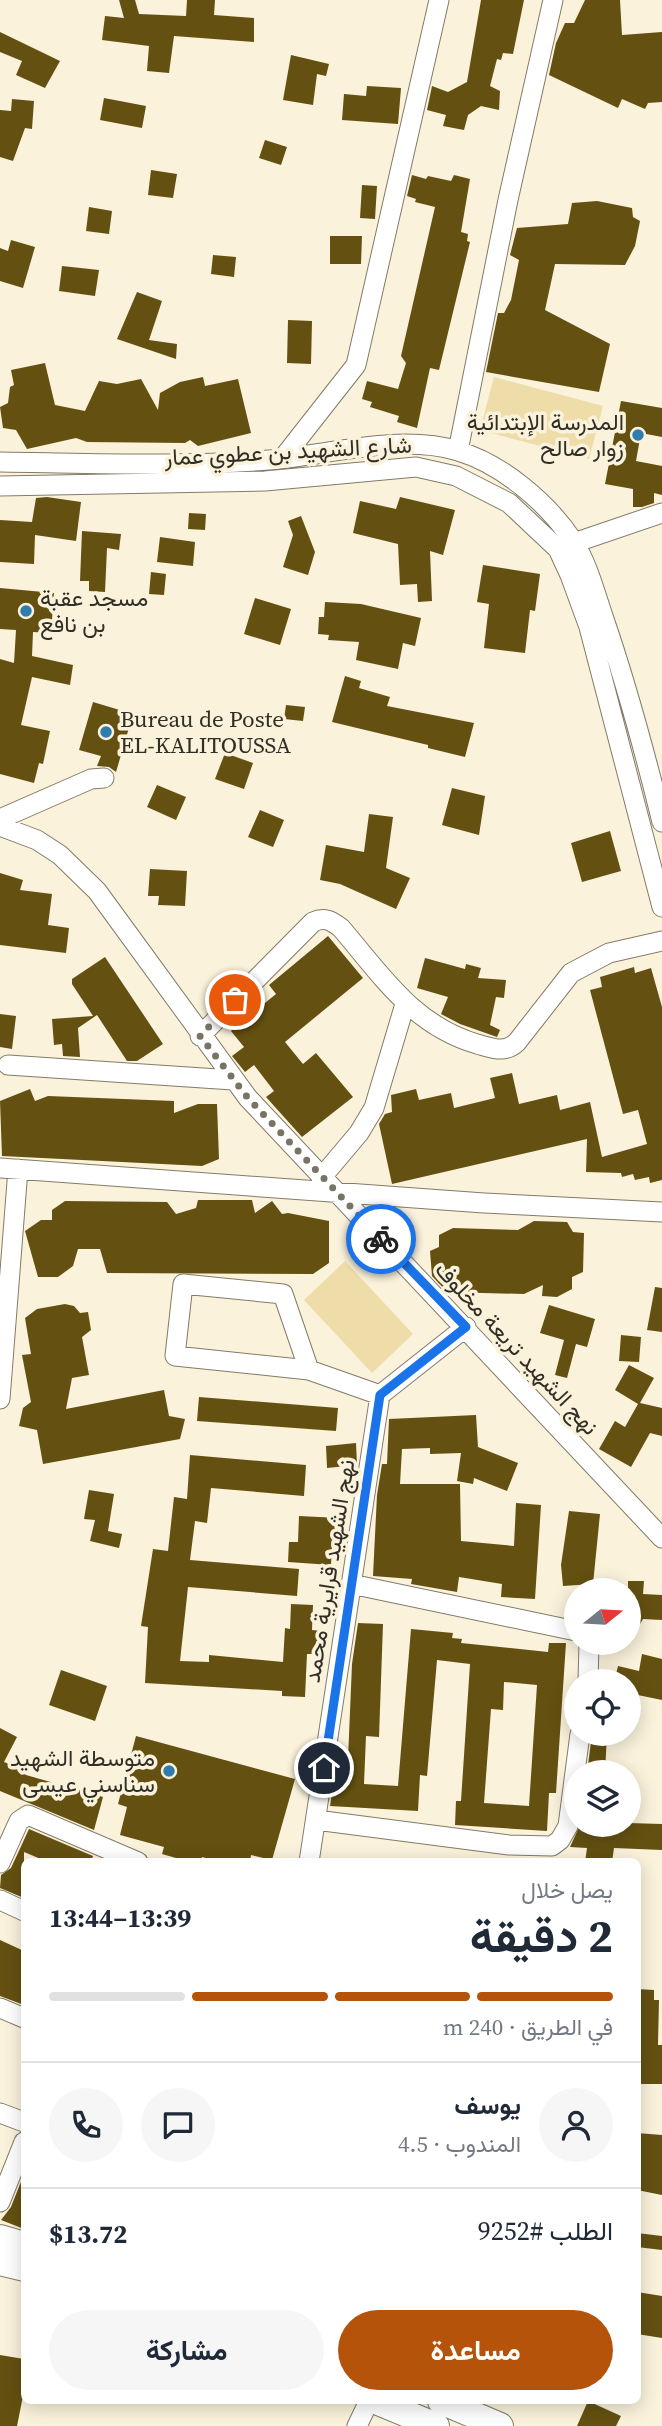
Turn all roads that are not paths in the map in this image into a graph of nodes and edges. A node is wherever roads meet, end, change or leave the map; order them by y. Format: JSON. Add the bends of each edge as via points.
{"nodes":[{"id":1,"x":439,"y":0,"type":"edge"},
{"id":2,"x":553,"y":0,"type":"edge"},
{"id":3,"x":458,"y":451,"type":"junction"},
{"id":4,"x":283,"y":458,"type":"junction"},
{"id":5,"x":0,"y":462,"type":"edge"},
{"id":6,"x":0,"y":486,"type":"edge"},
{"id":7,"x":662,"y":513,"type":"edge"},
{"id":8,"x":566,"y":546,"type":"junction"},
{"id":9,"x":104,"y":778,"type":"dead end"},
{"id":10,"x":0,"y":820,"type":"edge"},
{"id":11,"x":662,"y":822,"type":"edge"},
{"id":12,"x":0,"y":826,"type":"edge"},
{"id":13,"x":662,"y":907,"type":"edge"},
{"id":14,"x":662,"y":941,"type":"edge"},
{"id":15,"x":405,"y":1004,"type":"junction"},
{"id":16,"x":200,"y":1036,"type":"junction"},
{"id":17,"x":8,"y":1065,"type":"dead end"},
{"id":18,"x":233,"y":1080,"type":"junction"},
{"id":19,"x":9,"y":1169,"type":"edge"},
{"id":20,"x":328,"y":1185,"type":"junction"},
{"id":21,"x":662,"y":1212,"type":"edge"},
{"id":22,"x":466,"y":1327,"type":"junction"},
{"id":23,"x":309,"y":1370,"type":"junction"},
{"id":24,"x":380,"y":1395,"type":"junction"},
{"id":25,"x":0,"y":1399,"type":"edge"},
{"id":26,"x":662,"y":1538,"type":"edge"},
{"id":27,"x":351,"y":1584,"type":"junction"},
{"id":28,"x":564,"y":1628,"type":"edge"},
{"id":29,"x":578,"y":1746,"type":"edge"},
{"id":30,"x":316,"y":1820,"type":"junction"},
{"id":31,"x":508,"y":1854,"type":"edge"},
{"id":32,"x":124,"y":1858,"type":"edge"},
{"id":33,"x":310,"y":1858,"type":"edge"},
{"id":34,"x":0,"y":1863,"type":"edge"},
{"id":35,"x":0,"y":1900,"type":"edge"},
{"id":36,"x":21,"y":1910,"type":"edge"},
{"id":37,"x":0,"y":2008,"type":"edge"},
{"id":38,"x":21,"y":2017,"type":"edge"},
{"id":39,"x":0,"y":2113,"type":"edge"},
{"id":40,"x":21,"y":2121,"type":"edge"},
{"id":41,"x":21,"y":2150,"type":"edge"},
{"id":42,"x":0,"y":2202,"type":"edge"},
{"id":43,"x":0,"y":2238,"type":"edge"},
{"id":44,"x":21,"y":2244,"type":"edge"},
{"id":45,"x":0,"y":2262,"type":"edge"},
{"id":46,"x":21,"y":2267,"type":"edge"},
{"id":47,"x":368,"y":2404,"type":"edge"},
{"id":48,"x":383,"y":2404,"type":"edge"},
{"id":49,"x":448,"y":2404,"type":"edge"},
{"id":50,"x":357,"y":2426,"type":"edge"},
{"id":51,"x":436,"y":2426,"type":"edge"},
{"id":52,"x":500,"y":2426,"type":"edge"}],
"edges":[{"from":1,"to":4,"type":"street","via":[[356,365]]},
{"from":2,"to":3,"type":"street"},
{"from":3,"to":4,"type":"street","name":"شارع الشهيد بن عطوي عمار","via":[[430,444]]},
{"from":3,"to":8,"type":"street","name":"شارع الشهيد بن عطوي عمار","via":[[523,488],[555,517]]},
{"from":4,"to":5,"type":"street","name":"شارع الشهيد بن عطوي عمار"},
{"from":6,"to":8,"type":"street","name":"شارع الشهيد بن عطوي عمار","via":[[265,481],[416,467],[456,476],[509,503]]},
{"from":7,"to":8,"type":"street"},
{"from":8,"to":11,"type":"street","name":"شارع الشهيد بن عطوي عمار","via":[[587,568],[629,690]]},
{"from":8,"to":13,"type":"street","name":"شارع الشهيد بن عطوي عمار"},
{"from":9,"to":10,"type":"street","via":[[91,779]]},
{"from":12,"to":16,"type":"street","name":"نهج الشهيد تريعة مخلوف","via":[[60,855],[97,891]]},
{"from":14,"to":15,"type":"street","via":[[609,953],[571,973],[517,1042],[504,1050],[440,1030]]},
{"from":15,"to":16,"type":"street","via":[[341,928],[320,919]]},
{"from":15,"to":20,"type":"street","via":[[374,1108]]},
{"from":16,"to":18,"type":"street","name":"نهج الشهيد تريعة مخلوف"},
{"from":17,"to":18,"type":"street"},
{"from":18,"to":20,"type":"street","name":"نهج الشهيد تريعة مخلوف"},
{"from":19,"to":20,"type":"street"},
{"from":19,"to":25,"type":"street"},
{"from":20,"to":21,"type":"street"},
{"from":20,"to":22,"type":"street","name":"نهج الشهيد تريعة مخلوف"},
{"from":22,"to":24,"type":"street"},
{"from":22,"to":26,"type":"street","name":"نهج الشهيد تريعة مخلوف"},
{"from":23,"to":23,"type":"street","via":[[283,1294],[183,1284],[175,1356]]},
{"from":23,"to":24,"type":"street"},
{"from":24,"to":27,"type":"street","name":"نهج الشهيد قرايرية محمد"},
{"from":27,"to":28,"type":"street"},
{"from":27,"to":30,"type":"street","name":"نهج الشهيد قرايرية محمد"},
{"from":29,"to":31,"type":"street","via":[[564,1835],[552,1846]]},
{"from":30,"to":31,"type":"street"},
{"from":30,"to":33,"type":"street","name":"نهج الشهيد قرايرية محمد"},
{"from":32,"to":34,"type":"street","via":[[28,1815],[19,1821]]},
{"from":35,"to":36,"type":"street"},
{"from":37,"to":38,"type":"street"},
{"from":39,"to":40,"type":"street"},
{"from":41,"to":42,"type":"street"},
{"from":43,"to":44,"type":"street"},
{"from":45,"to":46,"type":"street"},
{"from":47,"to":50,"type":"street"},
{"from":48,"to":51,"type":"street"},
{"from":49,"to":52,"type":"street"}]}
